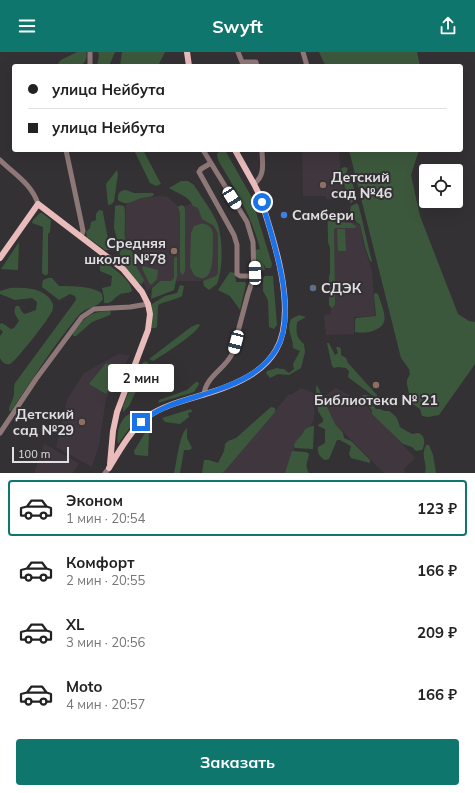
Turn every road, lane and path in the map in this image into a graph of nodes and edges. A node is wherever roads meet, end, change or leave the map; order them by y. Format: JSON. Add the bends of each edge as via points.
{"nodes":[{"id":1,"x":90,"y":52,"type":"edge"},
{"id":2,"x":187,"y":52,"type":"edge"},
{"id":3,"x":238,"y":52,"type":"edge"},
{"id":4,"x":303,"y":52,"type":"edge"},
{"id":5,"x":90,"y":64,"type":"edge"},
{"id":6,"x":189,"y":64,"type":"edge"},
{"id":7,"x":256,"y":64,"type":"edge"},
{"id":8,"x":306,"y":64,"type":"edge"},
{"id":9,"x":66,"y":152,"type":"edge"},
{"id":10,"x":204,"y":152,"type":"edge"},
{"id":11,"x":236,"y":152,"type":"edge"},
{"id":12,"x":262,"y":152,"type":"edge"},
{"id":13,"x":0,"y":160,"type":"edge"},
{"id":14,"x":211,"y":163,"type":"junction"},
{"id":15,"x":254,"y":184,"type":"junction"},
{"id":16,"x":38,"y":204,"type":"junction"},
{"id":17,"x":81,"y":237,"type":"junction"},
{"id":18,"x":0,"y":258,"type":"edge"},
{"id":19,"x":254,"y":276,"type":"junction"},
{"id":20,"x":148,"y":304,"type":"junction"},
{"id":21,"x":204,"y":395,"type":"junction"},
{"id":22,"x":0,"y":433,"type":"edge"},
{"id":23,"x":107,"y":470,"type":"edge"}],
"edges":[{"from":1,"to":5,"type":"street"},
{"from":2,"to":6,"type":"main road"},
{"from":3,"to":7,"type":"street","via":[[242,62]]},
{"from":4,"to":8,"type":"street"},
{"from":9,"to":17,"type":"street","via":[[81,221]]},
{"from":10,"to":14,"type":"street"},
{"from":11,"to":15,"type":"main road"},
{"from":12,"to":15,"type":"street","via":[[262,174]]},
{"from":13,"to":16,"type":"street","via":[[23,180]]},
{"from":14,"to":19,"type":"street","via":[[248,224],[254,242]]},
{"from":14,"to":19,"type":"street","via":[[199,172],[234,234],[237,274]]},
{"from":15,"to":21,"type":"main road","via":[[281,272],[284,314],[282,336],[276,350],[258,370],[245,379]]},
{"from":16,"to":17,"type":"main road"},
{"from":16,"to":18,"type":"main road"},
{"from":17,"to":20,"type":"main road","via":[[123,269],[142,292]]},
{"from":19,"to":21,"type":"street","via":[[232,354],[228,362],[207,384]]},
{"from":20,"to":22,"type":"street","via":[[94,309],[82,317]]},
{"from":20,"to":23,"type":"main road","via":[[148,330],[118,412]]},
{"from":21,"to":23,"type":"main road","via":[[160,410],[146,418]]}]}
